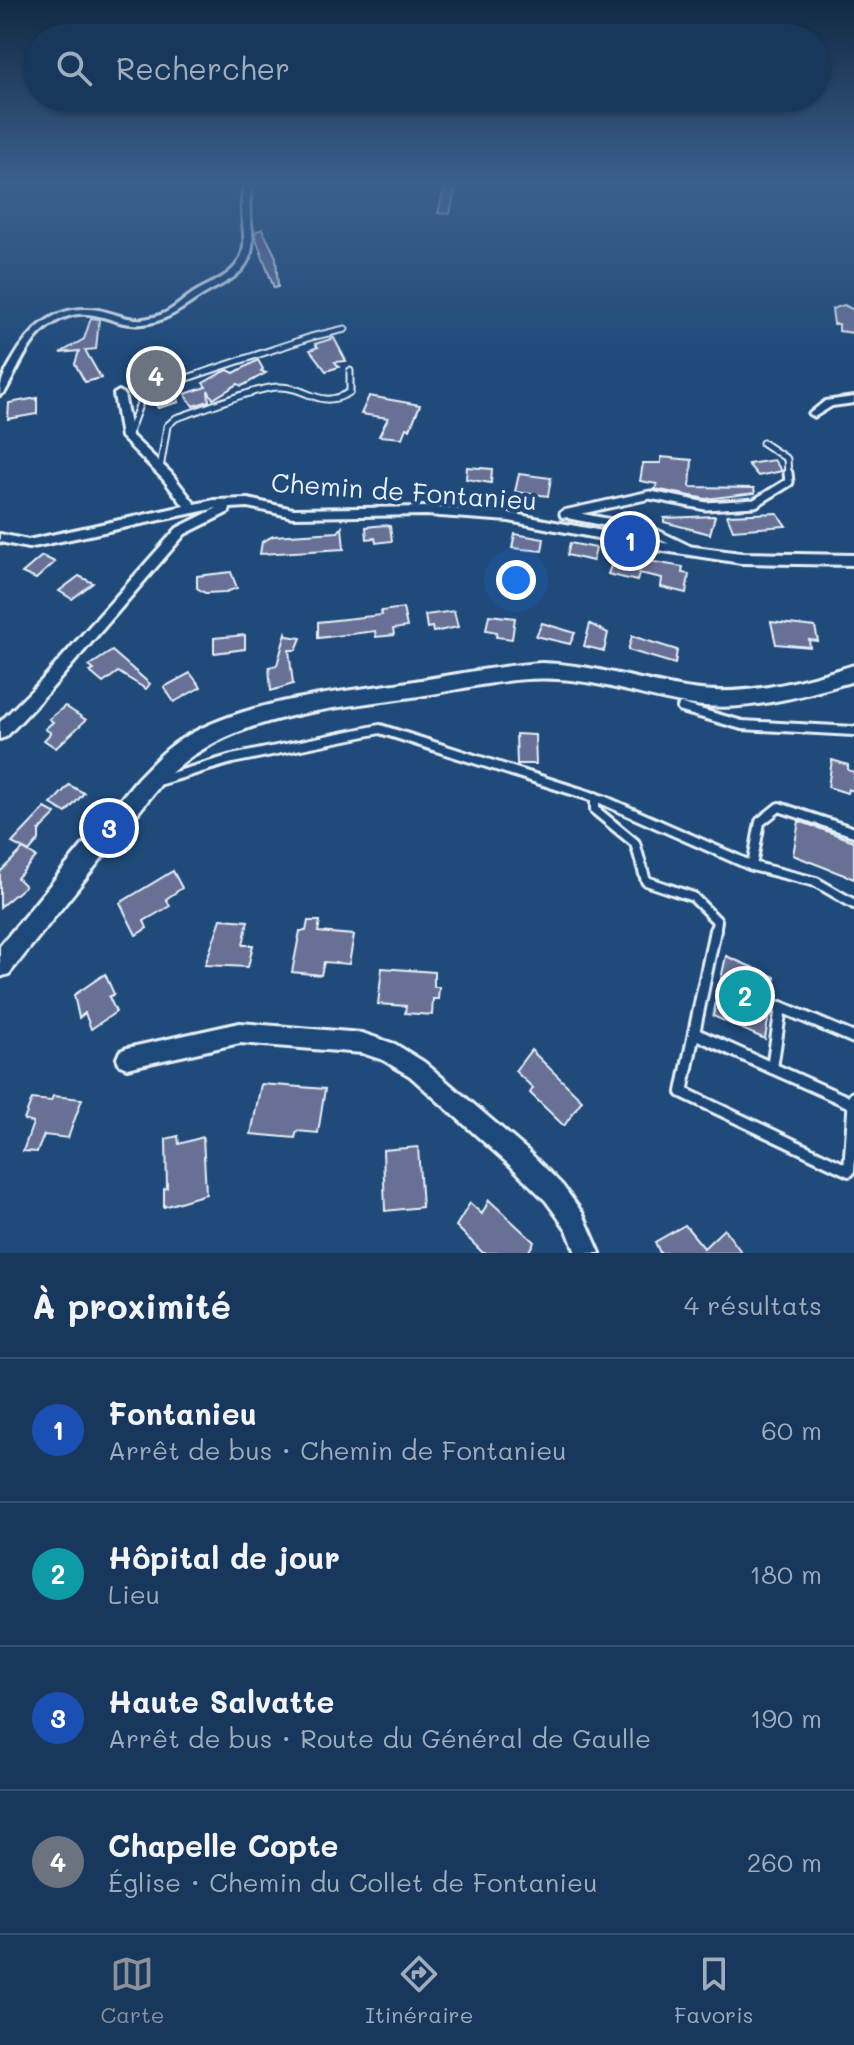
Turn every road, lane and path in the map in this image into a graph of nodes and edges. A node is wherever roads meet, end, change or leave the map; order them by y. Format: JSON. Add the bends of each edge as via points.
{"nodes":[{"id":1,"x":248,"y":243,"type":"edge"},
{"id":2,"x":345,"y":329,"type":"dead end"},
{"id":3,"x":350,"y":371,"type":"dead end"},
{"id":4,"x":0,"y":392,"type":"edge"},
{"id":5,"x":119,"y":394,"type":"dead end"},
{"id":6,"x":854,"y":400,"type":"edge"},
{"id":7,"x":814,"y":414,"type":"dead end"},
{"id":8,"x":127,"y":437,"type":"junction"},
{"id":9,"x":763,"y":443,"type":"dead end"},
{"id":10,"x":160,"y":469,"type":"junction"},
{"id":11,"x":248,"y":503,"type":"junction"},
{"id":12,"x":192,"y":509,"type":"junction"},
{"id":13,"x":0,"y":538,"type":"edge"},
{"id":14,"x":693,"y":551,"type":"junction"},
{"id":15,"x":854,"y":560,"type":"edge"},
{"id":16,"x":854,"y":673,"type":"edge"},
{"id":17,"x":682,"y":708,"type":"dead end"},
{"id":18,"x":854,"y":731,"type":"edge"},
{"id":19,"x":0,"y":732,"type":"edge"},
{"id":20,"x":145,"y":785,"type":"junction"},
{"id":21,"x":595,"y":797,"type":"junction"},
{"id":22,"x":854,"y":832,"type":"edge"},
{"id":23,"x":752,"y":866,"type":"junction"},
{"id":24,"x":854,"y":904,"type":"edge"},
{"id":25,"x":0,"y":965,"type":"edge"},
{"id":26,"x":694,"y":1033,"type":"junction"},
{"id":27,"x":854,"y":1038,"type":"edge"},
{"id":28,"x":127,"y":1058,"type":"dead end"},
{"id":29,"x":772,"y":1068,"type":"junction"},
{"id":30,"x":854,"y":1097,"type":"edge"},
{"id":31,"x":853,"y":1104,"type":"edge"},
{"id":32,"x":588,"y":1253,"type":"edge"}],
"edges":[{"from":1,"to":4,"type":"street","via":[[247,255],[232,276],[200,292],[172,316],[137,323],[77,310],[44,325]]},
{"from":2,"to":8,"type":"lane","via":[[151,390],[141,400]]},
{"from":3,"to":10,"type":"lane","via":[[350,392],[335,400],[315,400],[292,387],[276,387],[176,418],[167,426]]},
{"from":5,"to":8,"type":"street"},
{"from":6,"to":7,"type":"street","via":[[829,403]]},
{"from":8,"to":10,"type":"street"},
{"from":9,"to":14,"type":"lane","via":[[787,459],[789,482],[755,503],[706,506],[650,495],[564,514],[651,531]]},
{"from":10,"to":12,"type":"street"},
{"from":11,"to":12,"type":"street","name":"Chemin de Fontanieu"},
{"from":11,"to":14,"type":"street","name":"Chemin de Fontanieu","via":[[293,513],[426,511],[509,517]]},
{"from":11,"to":19,"type":"street","via":[[214,512],[181,531]]},
{"from":12,"to":13,"type":"street","name":"Chemin de Fontanieu","via":[[28,544]]},
{"from":14,"to":15,"type":"street","name":"Chemin de Fontanieu","via":[[741,558]]},
{"from":16,"to":20,"type":"street","via":[[766,697],[709,699],[560,671],[529,671],[243,723],[197,740]]},
{"from":17,"to":18,"type":"lane","via":[[742,725]]},
{"from":20,"to":21,"type":"lane","via":[[232,759],[380,729]]},
{"from":20,"to":25,"type":"street"},
{"from":21,"to":23,"type":"lane"},
{"from":21,"to":26,"type":"lane","via":[[595,810],[635,843],[646,881],[693,897],[717,921]]},
{"from":22,"to":23,"type":"lane","via":[[779,807],[760,822]]},
{"from":23,"to":24,"type":"lane","via":[[816,882]]},
{"from":26,"to":29,"type":"lane"},
{"from":26,"to":31,"type":"lane","via":[[682,1092],[849,1171]]},
{"from":27,"to":29,"type":"lane","via":[[781,1007]]},
{"from":28,"to":32,"type":"street","via":[[240,1033],[362,1043],[388,1051],[417,1069],[554,1193]]},
{"from":29,"to":31,"type":"lane"},
{"from":30,"to":31,"type":"lane"}]}
